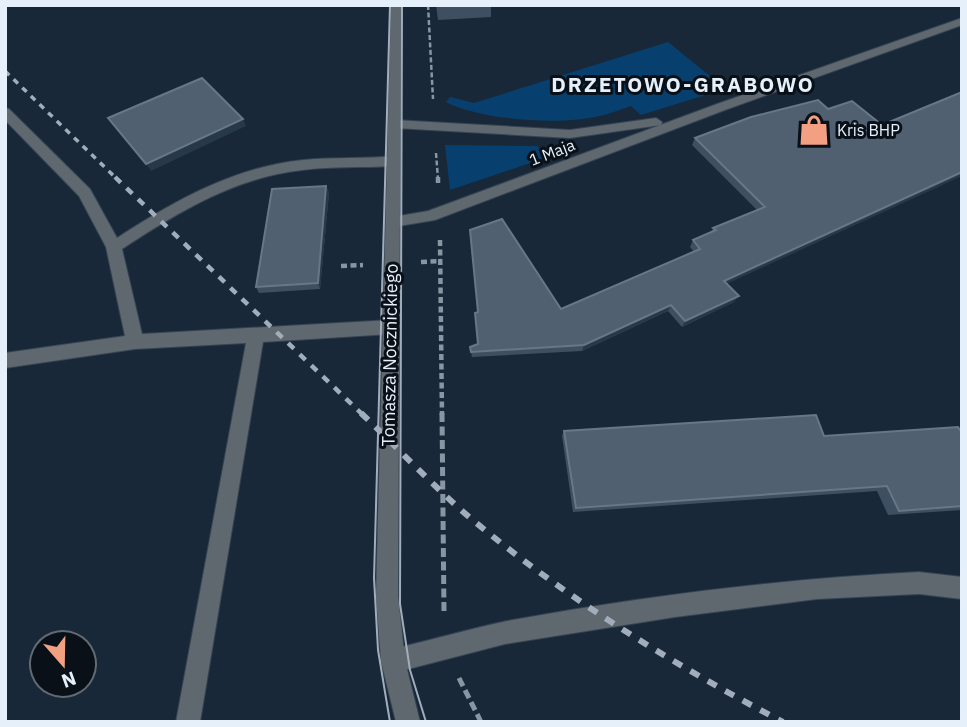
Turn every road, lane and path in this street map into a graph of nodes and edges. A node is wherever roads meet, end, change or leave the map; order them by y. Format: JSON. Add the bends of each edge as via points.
{"nodes":[{"id":1,"x":396,"y":5,"type":"edge"},
{"id":2,"x":428,"y":5,"type":"edge"},
{"id":3,"x":962,"y":21,"type":"edge"},
{"id":4,"x":721,"y":107,"type":"junction"},
{"id":5,"x":5,"y":112,"type":"edge"},
{"id":6,"x":395,"y":124,"type":"junction"},
{"id":7,"x":435,"y":127,"type":"junction"},
{"id":8,"x":394,"y":162,"type":"junction"},
{"id":9,"x":440,"y":213,"type":"junction"},
{"id":10,"x":393,"y":222,"type":"junction"},
{"id":11,"x":114,"y":247,"type":"junction"},
{"id":12,"x":391,"y":327,"type":"junction"},
{"id":13,"x":256,"y":335,"type":"junction"},
{"id":14,"x":135,"y":342,"type":"junction"},
{"id":15,"x":5,"y":361,"type":"edge"},
{"id":16,"x":962,"y":588,"type":"edge"},
{"id":17,"x":444,"y":649,"type":"junction"},
{"id":18,"x":393,"y":662,"type":"junction"},
{"id":19,"x":405,"y":712,"type":"edge"},
{"id":20,"x":188,"y":722,"type":"edge"},
{"id":21,"x":481,"y":722,"type":"edge"}],
"edges":[{"from":1,"to":6,"type":"street","name":"Tomasza Nocznickiego"},
{"from":2,"to":7,"type":"path"},
{"from":3,"to":4,"type":"street","name":"1 Maja"},
{"from":4,"to":7,"type":"street","name":"1 Maja","via":[[643,125],[570,134]]},
{"from":4,"to":9,"type":"street","name":"1 Maja"},
{"from":5,"to":11,"type":"street","via":[[85,193]]},
{"from":6,"to":7,"type":"street","name":"1 Maja"},
{"from":6,"to":8,"type":"street","name":"Tomasza Nocznickiego"},
{"from":7,"to":9,"type":"path"},
{"from":8,"to":10,"type":"street","name":"Tomasza Nocznickiego"},
{"from":8,"to":11,"type":"street","via":[[302,165],[237,178],[183,204]]},
{"from":9,"to":10,"type":"street","name":"1 Maja"},
{"from":9,"to":17,"type":"path"},
{"from":10,"to":12,"type":"street","name":"Tomasza Nocznickiego"},
{"from":11,"to":14,"type":"street"},
{"from":12,"to":13,"type":"street"},
{"from":12,"to":18,"type":"street","name":"Tomasza Nocznickiego","via":[[387,586]]},
{"from":13,"to":14,"type":"street"},
{"from":13,"to":20,"type":"street"},
{"from":14,"to":15,"type":"street"},
{"from":16,"to":17,"type":"street","via":[[919,583],[817,588],[505,633]]},
{"from":17,"to":18,"type":"street"},
{"from":17,"to":21,"type":"path"},
{"from":18,"to":19,"type":"street","name":"Tomasza Nocznickiego"}]}
